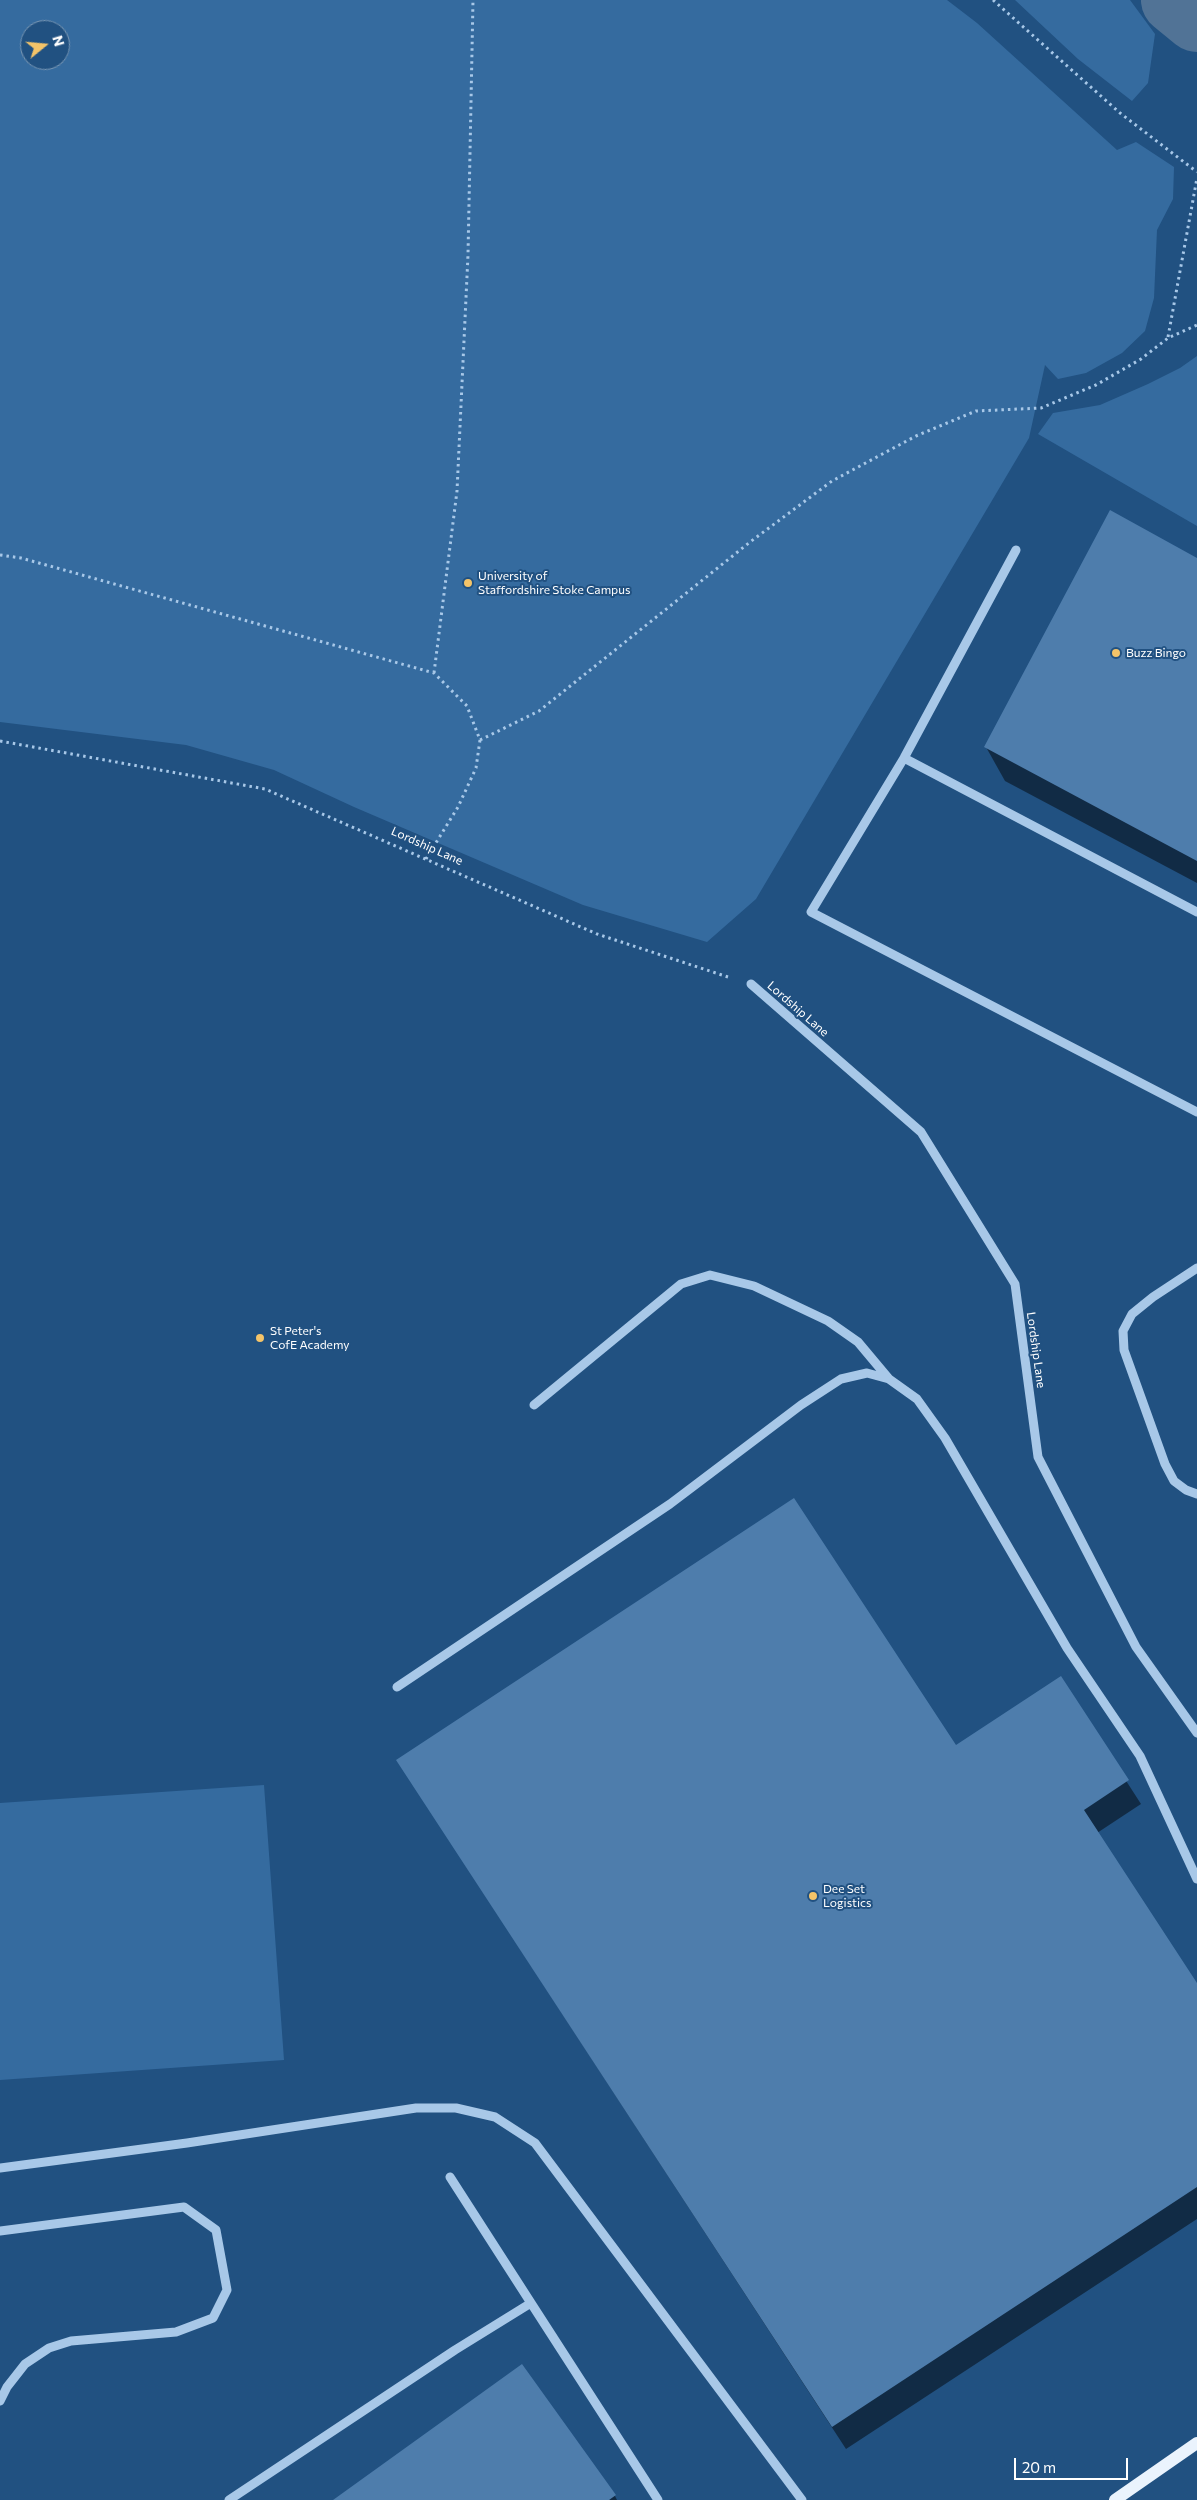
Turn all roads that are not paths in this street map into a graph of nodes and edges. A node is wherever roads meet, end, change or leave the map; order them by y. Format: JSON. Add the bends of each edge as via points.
{"nodes":[{"id":1,"x":1016,"y":550,"type":"dead end"},
{"id":2,"x":904,"y":758,"type":"junction"},
{"id":3,"x":1197,"y":912,"type":"edge"},
{"id":4,"x":751,"y":984,"type":"road end"},
{"id":5,"x":1197,"y":1112,"type":"edge"},
{"id":6,"x":1197,"y":1268,"type":"edge"},
{"id":7,"x":889,"y":1379,"type":"junction"},
{"id":8,"x":534,"y":1406,"type":"dead end"},
{"id":9,"x":1197,"y":1494,"type":"edge"},
{"id":10,"x":397,"y":1687,"type":"dead end"},
{"id":11,"x":1197,"y":1733,"type":"edge"},
{"id":12,"x":1197,"y":1879,"type":"edge"},
{"id":13,"x":0,"y":2168,"type":"edge"},
{"id":14,"x":450,"y":2177,"type":"dead end"},
{"id":15,"x":0,"y":2231,"type":"edge"},
{"id":16,"x":531,"y":2303,"type":"junction"},
{"id":17,"x":0,"y":2401,"type":"edge"},
{"id":18,"x":1197,"y":2443,"type":"edge"},
{"id":19,"x":229,"y":2500,"type":"edge"},
{"id":20,"x":658,"y":2500,"type":"edge"},
{"id":21,"x":802,"y":2500,"type":"edge"},
{"id":22,"x":1115,"y":2500,"type":"edge"}],
"edges":[{"from":1,"to":2,"type":"street"},
{"from":2,"to":3,"type":"street"},
{"from":2,"to":5,"type":"street","via":[[811,912]]},
{"from":4,"to":11,"type":"street","name":"Lordship Lane","via":[[921,1132],[1015,1284],[1038,1457],[1136,1648]]},
{"from":6,"to":9,"type":"street","via":[[1132,1314],[1123,1331],[1124,1350],[1165,1464],[1174,1481]]},
{"from":7,"to":8,"type":"street","via":[[858,1342],[828,1321],[754,1286],[710,1275],[682,1284]]},
{"from":7,"to":10,"type":"street","via":[[867,1373],[842,1379],[801,1405],[670,1504]]},
{"from":7,"to":12,"type":"street","via":[[917,1399],[945,1438],[1067,1648],[1140,1756]]},
{"from":13,"to":21,"type":"street","via":[[416,2108],[456,2108],[495,2117],[535,2143]]},
{"from":14,"to":16,"type":"street"},
{"from":15,"to":17,"type":"street","via":[[184,2207],[216,2230],[227,2290],[213,2318],[176,2332],[71,2341],[48,2348],[25,2364]]},
{"from":16,"to":19,"type":"street"},
{"from":16,"to":20,"type":"street"},
{"from":18,"to":22,"type":"main road"}]}
